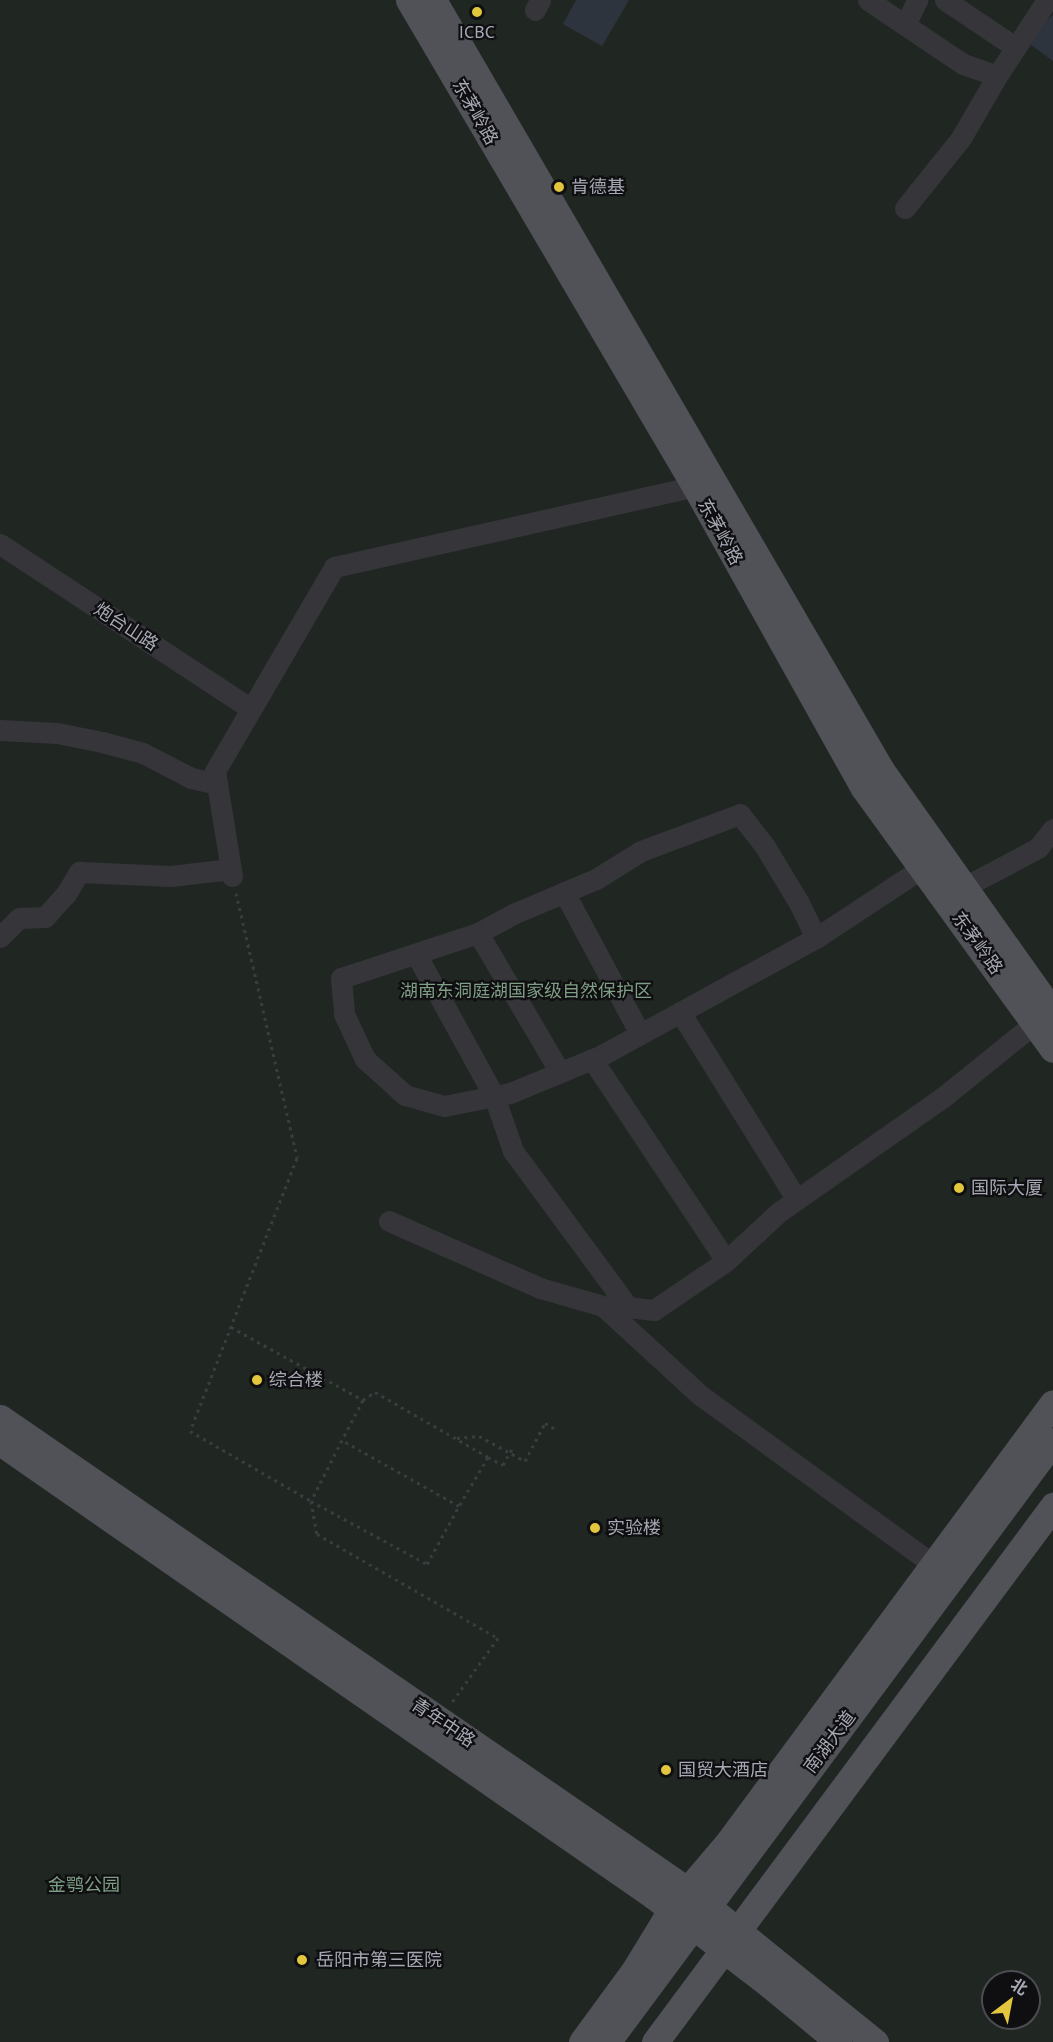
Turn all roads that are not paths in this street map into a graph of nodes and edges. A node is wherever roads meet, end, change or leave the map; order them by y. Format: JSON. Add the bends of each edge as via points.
{"nodes":[{"id":1,"x":409,"y":0,"type":"edge"},
{"id":2,"x":433,"y":0,"type":"edge"},
{"id":3,"x":868,"y":0,"type":"edge"},
{"id":4,"x":917,"y":0,"type":"edge"},
{"id":5,"x":945,"y":0,"type":"edge"},
{"id":6,"x":1047,"y":0,"type":"edge"},
{"id":7,"x":905,"y":25,"type":"junction"},
{"id":8,"x":1015,"y":47,"type":"junction"},
{"id":9,"x":997,"y":76,"type":"junction"},
{"id":10,"x":905,"y":207,"type":"dead end"},
{"id":11,"x":695,"y":486,"type":"junction"},
{"id":12,"x":0,"y":544,"type":"edge"},
{"id":13,"x":251,"y":709,"type":"junction"},
{"id":14,"x":0,"y":730,"type":"edge"},
{"id":15,"x":217,"y":784,"type":"junction"},
{"id":16,"x":1053,"y":829,"type":"edge"},
{"id":17,"x":922,"y":868,"type":"junction"},
{"id":18,"x":964,"y":887,"type":"junction"},
{"id":19,"x":564,"y":892,"type":"junction"},
{"id":20,"x":478,"y":933,"type":"junction"},
{"id":21,"x":0,"y":937,"type":"edge"},
{"id":22,"x":816,"y":938,"type":"junction"},
{"id":23,"x":416,"y":954,"type":"junction"},
{"id":24,"x":680,"y":1012,"type":"junction"},
{"id":25,"x":1044,"y":1018,"type":"edge"},
{"id":26,"x":640,"y":1034,"type":"junction"},
{"id":27,"x":1053,"y":1049,"type":"edge"},
{"id":28,"x":592,"y":1059,"type":"junction"},
{"id":29,"x":560,"y":1072,"type":"junction"},
{"id":30,"x":494,"y":1096,"type":"junction"},
{"id":31,"x":797,"y":1200,"type":"junction"},
{"id":32,"x":389,"y":1221,"type":"dead end"},
{"id":33,"x":726,"y":1261,"type":"junction"},
{"id":34,"x":1053,"y":1402,"type":"edge"},
{"id":35,"x":0,"y":1418,"type":"edge"},
{"id":36,"x":1053,"y":1441,"type":"edge"},
{"id":37,"x":0,"y":1442,"type":"edge"},
{"id":38,"x":1053,"y":1468,"type":"edge"},
{"id":39,"x":1053,"y":1506,"type":"edge"},
{"id":40,"x":933,"y":1564,"type":"junction"},
{"id":41,"x":702,"y":1920,"type":"junction"},
{"id":42,"x":582,"y":2042,"type":"edge"},
{"id":43,"x":607,"y":2042,"type":"edge"},
{"id":44,"x":629,"y":2042,"type":"edge"},
{"id":45,"x":655,"y":2042,"type":"edge"},
{"id":46,"x":839,"y":2042,"type":"edge"},
{"id":47,"x":875,"y":2042,"type":"edge"}],
"edges":[{"from":1,"to":11,"type":"main road","name":"东茅岭路"},
{"from":2,"to":18,"type":"main road","name":"东茅岭路","via":[[881,770]]},
{"from":3,"to":7,"type":"street"},
{"from":4,"to":7,"type":"street"},
{"from":5,"to":8,"type":"street"},
{"from":6,"to":8,"type":"street"},
{"from":7,"to":9,"type":"street","via":[[963,64]]},
{"from":8,"to":9,"type":"street"},
{"from":9,"to":10,"type":"street","via":[[961,138]]},
{"from":11,"to":13,"type":"street","via":[[334,567]]},
{"from":11,"to":17,"type":"main road","name":"东茅岭路","via":[[864,788]]},
{"from":12,"to":13,"type":"street","name":"炮台山路"},
{"from":13,"to":15,"type":"street","via":[[215,771]]},
{"from":14,"to":15,"type":"street","via":[[57,733],[102,742],[143,753],[191,778]]},
{"from":15,"to":21,"type":"street","via":[[232,872],[171,876],[79,872],[45,917],[19,918]]},
{"from":16,"to":18,"type":"street","via":[[1038,848]]},
{"from":17,"to":22,"type":"street"},
{"from":17,"to":25,"type":"main road","name":"东茅岭路"},
{"from":18,"to":25,"type":"main road","name":"东茅岭路"},
{"from":19,"to":20,"type":"street"},
{"from":19,"to":22,"type":"street","via":[[596,879],[641,851],[740,814],[764,845]]},
{"from":19,"to":26,"type":"street"},
{"from":20,"to":23,"type":"street"},
{"from":20,"to":29,"type":"street"},
{"from":22,"to":24,"type":"street"},
{"from":23,"to":30,"type":"street"},
{"from":23,"to":30,"type":"street","via":[[341,978],[344,1014],[365,1059],[405,1095],[444,1106]]},
{"from":24,"to":26,"type":"street"},
{"from":24,"to":31,"type":"street"},
{"from":25,"to":27,"type":"main road","name":"东茅岭路"},
{"from":25,"to":31,"type":"street","via":[[933,1105]]},
{"from":26,"to":28,"type":"street"},
{"from":28,"to":29,"type":"street"},
{"from":28,"to":33,"type":"street"},
{"from":29,"to":30,"type":"street"},
{"from":30,"to":33,"type":"street","via":[[513,1151],[627,1307],[654,1310]]},
{"from":31,"to":33,"type":"street"},
{"from":32,"to":40,"type":"street","via":[[540,1288],[603,1306],[700,1395]]},
{"from":34,"to":40,"type":"main road"},
{"from":35,"to":41,"type":"main road","name":"青年中路","via":[[438,1720]]},
{"from":36,"to":41,"type":"main road","name":"南湖大道"},
{"from":37,"to":41,"type":"main road","name":"青年中路"},
{"from":38,"to":41,"type":"main road","name":"南湖大道"},
{"from":39,"to":41,"type":"main road"},
{"from":40,"to":41,"type":"main road","via":[[727,1844]]},
{"from":41,"to":42,"type":"main road","via":[[634,1971]]},
{"from":41,"to":43,"type":"main road","name":"南湖大道"},
{"from":41,"to":44,"type":"main road","name":"南湖大道"},
{"from":41,"to":45,"type":"main road"},
{"from":41,"to":46,"type":"main road","name":"青年中路"},
{"from":41,"to":47,"type":"main road","name":"青年中路"}]}
